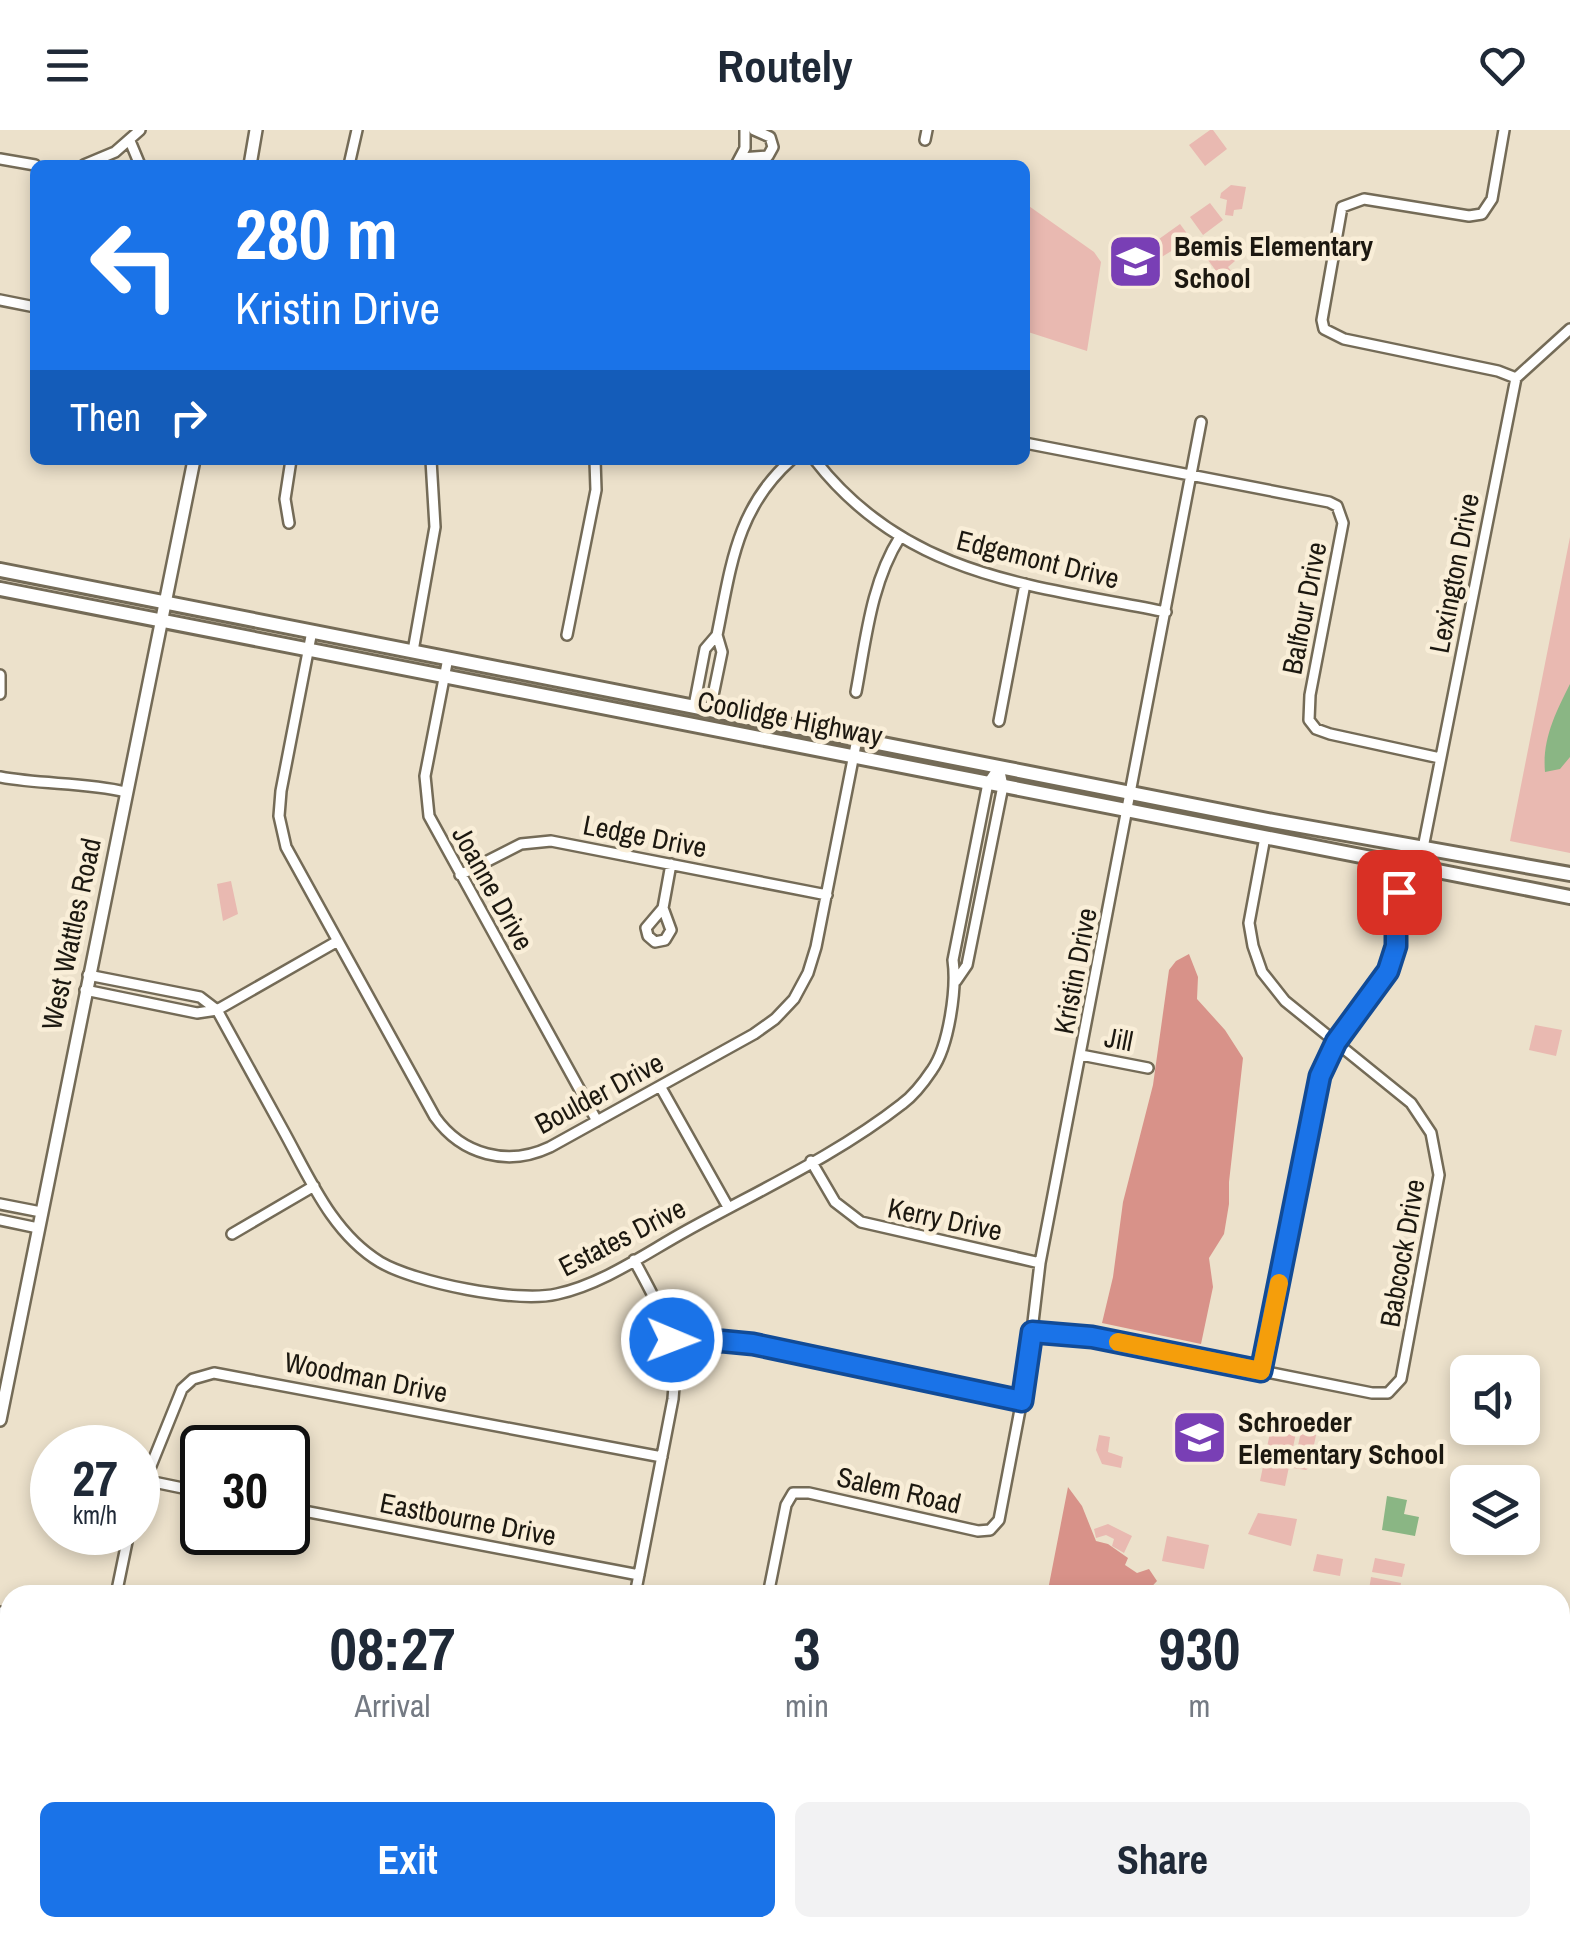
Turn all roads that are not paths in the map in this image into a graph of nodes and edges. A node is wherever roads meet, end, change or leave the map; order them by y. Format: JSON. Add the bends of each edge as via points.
{"nodes":[{"id":1,"x":140,"y":130,"type":"edge"},
{"id":2,"x":256,"y":130,"type":"edge"},
{"id":3,"x":357,"y":130,"type":"edge"},
{"id":4,"x":745,"y":130,"type":"edge"},
{"id":5,"x":754,"y":130,"type":"edge"},
{"id":6,"x":1504,"y":130,"type":"edge"},
{"id":7,"x":130,"y":141,"type":"junction"},
{"id":8,"x":0,"y":158,"type":"edge"},
{"id":9,"x":109,"y":160,"type":"edge"},
{"id":10,"x":138,"y":160,"type":"edge"},
{"id":11,"x":251,"y":160,"type":"edge"},
{"id":12,"x":350,"y":160,"type":"edge"},
{"id":13,"x":739,"y":160,"type":"edge"},
{"id":14,"x":748,"y":160,"type":"edge"},
{"id":15,"x":30,"y":164,"type":"edge"},
{"id":16,"x":0,"y":300,"type":"edge"},
{"id":17,"x":30,"y":307,"type":"edge"},
{"id":18,"x":1570,"y":329,"type":"edge"},
{"id":19,"x":1516,"y":378,"type":"junction"},
{"id":20,"x":1200,"y":422,"type":"dead end"},
{"id":21,"x":1030,"y":443,"type":"edge"},
{"id":22,"x":193,"y":465,"type":"edge"},
{"id":23,"x":290,"y":465,"type":"edge"},
{"id":24,"x":431,"y":465,"type":"edge"},
{"id":25,"x":595,"y":465,"type":"edge"},
{"id":26,"x":786,"y":465,"type":"edge"},
{"id":27,"x":819,"y":465,"type":"edge"},
{"id":28,"x":1190,"y":475,"type":"junction"},
{"id":29,"x":290,"y":523,"type":"dead end"},
{"id":30,"x":900,"y":537,"type":"junction"},
{"id":31,"x":0,"y":570,"type":"edge"},
{"id":32,"x":1025,"y":584,"type":"junction"},
{"id":33,"x":0,"y":588,"type":"edge"},
{"id":34,"x":166,"y":602,"type":"junction"},
{"id":35,"x":1166,"y":612,"type":"junction"},
{"id":36,"x":162,"y":619,"type":"junction"},
{"id":37,"x":312,"y":631,"type":"junction"},
{"id":38,"x":567,"y":635,"type":"dead end"},
{"id":39,"x":717,"y":635,"type":"junction"},
{"id":40,"x":309,"y":648,"type":"junction"},
{"id":41,"x":413,"y":651,"type":"junction"},
{"id":42,"x":448,"y":658,"type":"junction"},
{"id":43,"x":0,"y":675,"type":"edge"},
{"id":44,"x":445,"y":675,"type":"junction"},
{"id":45,"x":856,"y":692,"type":"dead end"},
{"id":46,"x":0,"y":694,"type":"edge"},
{"id":47,"x":694,"y":706,"type":"junction"},
{"id":48,"x":710,"y":710,"type":"junction"},
{"id":49,"x":999,"y":721,"type":"dead end"},
{"id":50,"x":858,"y":739,"type":"junction"},
{"id":51,"x":854,"y":756,"type":"junction"},
{"id":52,"x":1440,"y":758,"type":"junction"},
{"id":53,"x":999,"y":766,"type":"junction"},
{"id":54,"x":0,"y":776,"type":"edge"},
{"id":55,"x":988,"y":783,"type":"junction"},
{"id":56,"x":1003,"y":786,"type":"junction"},
{"id":57,"x":126,"y":792,"type":"junction"},
{"id":58,"x":1132,"y":793,"type":"junction"},
{"id":59,"x":1129,"y":810,"type":"junction"},
{"id":60,"x":1273,"y":820,"type":"junction"},
{"id":61,"x":1265,"y":837,"type":"junction"},
{"id":62,"x":1423,"y":848,"type":"junction"},
{"id":63,"x":1447,"y":852,"type":"junction"},
{"id":64,"x":1498,"y":861,"type":"junction"},
{"id":65,"x":671,"y":864,"type":"junction"},
{"id":66,"x":1436,"y":870,"type":"junction"},
{"id":67,"x":1570,"y":874,"type":"edge"},
{"id":68,"x":460,"y":875,"type":"junction"},
{"id":69,"x":1486,"y":880,"type":"junction"},
{"id":70,"x":827,"y":895,"type":"junction"},
{"id":71,"x":1570,"y":897,"type":"edge"},
{"id":72,"x":663,"y":908,"type":"dead end"},
{"id":73,"x":1396,"y":925,"type":"dead end"},
{"id":74,"x":336,"y":942,"type":"junction"},
{"id":75,"x":88,"y":975,"type":"junction"},
{"id":76,"x":956,"y":980,"type":"junction"},
{"id":77,"x":85,"y":990,"type":"junction"},
{"id":78,"x":216,"y":1010,"type":"junction"},
{"id":79,"x":1336,"y":1042,"type":"junction"},
{"id":80,"x":1081,"y":1055,"type":"junction"},
{"id":81,"x":1148,"y":1068,"type":"dead end"},
{"id":82,"x":660,"y":1086,"type":"junction"},
{"id":83,"x":596,"y":1122,"type":"junction"},
{"id":84,"x":812,"y":1161,"type":"junction"},
{"id":85,"x":314,"y":1186,"type":"junction"},
{"id":86,"x":0,"y":1204,"type":"edge"},
{"id":87,"x":728,"y":1208,"type":"junction"},
{"id":88,"x":41,"y":1212,"type":"junction"},
{"id":89,"x":0,"y":1220,"type":"edge"},
{"id":90,"x":38,"y":1228,"type":"junction"},
{"id":91,"x":232,"y":1234,"type":"dead end"},
{"id":92,"x":634,"y":1260,"type":"junction"},
{"id":93,"x":1040,"y":1262,"type":"junction"},
{"id":94,"x":1032,"y":1332,"type":"junction"},
{"id":95,"x":673,"y":1346,"type":"junction"},
{"id":96,"x":6,"y":1361,"type":"edge"},
{"id":97,"x":1261,"y":1371,"type":"junction"},
{"id":98,"x":1022,"y":1401,"type":"junction"},
{"id":99,"x":0,"y":1420,"type":"edge"},
{"id":100,"x":160,"y":1442,"type":"edge"},
{"id":101,"x":662,"y":1457,"type":"junction"},
{"id":102,"x":310,"y":1512,"type":"edge"},
{"id":103,"x":994,"y":1528,"type":"joint"},
{"id":104,"x":124,"y":1555,"type":"edge"},
{"id":105,"x":639,"y":1575,"type":"junction"},
{"id":106,"x":118,"y":1585,"type":"edge"},
{"id":107,"x":638,"y":1585,"type":"edge"},
{"id":108,"x":770,"y":1585,"type":"edge"}],
"edges":[{"from":1,"to":7,"type":"street"},
{"from":2,"to":11,"type":"street"},
{"from":3,"to":12,"type":"street"},
{"from":4,"to":13,"type":"street"},
{"from":5,"to":14,"type":"street","via":[[774,147],[768,156]]},
{"from":6,"to":19,"type":"street","via":[[1492,199],[1482,214],[1364,198],[1342,207],[1322,313],[1324,329],[1344,340]]},
{"from":7,"to":9,"type":"street"},
{"from":7,"to":10,"type":"street"},
{"from":8,"to":15,"type":"street"},
{"from":16,"to":17,"type":"street"},
{"from":18,"to":19,"type":"street"},
{"from":19,"to":52,"type":"street","name":"Lexington Drive"},
{"from":20,"to":28,"type":"street","name":"Kristin Drive"},
{"from":21,"to":28,"type":"street","name":"Balfour Drive"},
{"from":22,"to":34,"type":"street","name":"West Wattles Road"},
{"from":23,"to":29,"type":"street","via":[[285,499]]},
{"from":24,"to":41,"type":"street","via":[[435,528]]},
{"from":25,"to":38,"type":"street"},
{"from":26,"to":39,"type":"street","via":[[758,494],[743,524]]},
{"from":27,"to":30,"type":"street","name":"Edgemont Drive"},
{"from":28,"to":35,"type":"street","name":"Kristin Drive"},
{"from":28,"to":52,"type":"street","name":"Balfour Drive","via":[[1337,506],[1343,523],[1309,720],[1330,734]]},
{"from":30,"to":32,"type":"street","name":"Edgemont Drive","via":[[956,565]]},
{"from":30,"to":45,"type":"street","via":[[872,606]]},
{"from":31,"to":34,"type":"main road","name":"Coolidge Highway"},
{"from":32,"to":35,"type":"street","name":"Edgemont Drive"},
{"from":32,"to":49,"type":"street"},
{"from":33,"to":36,"type":"main road","name":"Coolidge Highway"},
{"from":34,"to":36,"type":"street","name":"West Wattles Road"},
{"from":34,"to":37,"type":"main road","name":"Coolidge Highway"},
{"from":35,"to":58,"type":"street","name":"Kristin Drive"},
{"from":36,"to":40,"type":"main road","name":"Coolidge Highway"},
{"from":36,"to":57,"type":"street","name":"West Wattles Road"},
{"from":37,"to":40,"type":"street","name":"Boulder Drive"},
{"from":37,"to":41,"type":"main road","name":"Coolidge Highway"},
{"from":39,"to":47,"type":"street","via":[[705,649]]},
{"from":39,"to":48,"type":"street","via":[[722,652]]},
{"from":40,"to":44,"type":"main road","name":"Coolidge Highway"},
{"from":40,"to":74,"type":"street","name":"Boulder Drive","via":[[280,816],[291,858]]},
{"from":41,"to":42,"type":"main road","name":"Coolidge Highway"},
{"from":42,"to":44,"type":"street","name":"Joanne Drive"},
{"from":42,"to":47,"type":"main road","name":"Coolidge Highway"},
{"from":43,"to":46,"type":"street"},
{"from":44,"to":51,"type":"main road","name":"Coolidge Highway"},
{"from":44,"to":68,"type":"street","name":"Joanne Drive","via":[[425,788],[434,827]]},
{"from":47,"to":48,"type":"main road","name":"Coolidge Highway"},
{"from":48,"to":50,"type":"main road","name":"Coolidge Highway"},
{"from":50,"to":51,"type":"street","name":"Boulder Drive"},
{"from":50,"to":53,"type":"main road","name":"Coolidge Highway"},
{"from":51,"to":55,"type":"main road","name":"Coolidge Highway"},
{"from":51,"to":70,"type":"street","name":"Boulder Drive"},
{"from":52,"to":62,"type":"street","name":"Lexington Drive"},
{"from":53,"to":55,"type":"street","name":"Estates Drive"},
{"from":53,"to":56,"type":"street","name":"Estates Drive"},
{"from":53,"to":58,"type":"main road","name":"Coolidge Highway"},
{"from":54,"to":57,"type":"street"},
{"from":55,"to":56,"type":"main road","name":"Coolidge Highway"},
{"from":55,"to":76,"type":"street","name":"Estates Drive","via":[[952,960]]},
{"from":56,"to":59,"type":"main road","name":"Coolidge Highway"},
{"from":56,"to":76,"type":"street","name":"Estates Drive","via":[[968,965]]},
{"from":57,"to":75,"type":"street","name":"West Wattles Road"},
{"from":58,"to":59,"type":"street","name":"Kristin Drive"},
{"from":58,"to":60,"type":"main road","name":"Coolidge Highway"},
{"from":59,"to":61,"type":"main road","name":"Coolidge Highway"},
{"from":59,"to":80,"type":"street","name":"Kristin Drive"},
{"from":60,"to":61,"type":"main road"},
{"from":60,"to":62,"type":"main road","name":"Coolidge Highway"},
{"from":61,"to":66,"type":"main road","name":"Coolidge Highway"},
{"from":61,"to":79,"type":"street","name":"Babcock Drive","via":[[1250,922],[1258,962],[1275,991]]},
{"from":62,"to":63,"type":"main road","name":"Coolidge Highway"},
{"from":63,"to":64,"type":"main road","name":"Coolidge Highway"},
{"from":63,"to":66,"type":"main road","via":[[1446,864]]},
{"from":64,"to":67,"type":"main road","name":"Coolidge Highway"},
{"from":64,"to":69,"type":"main road","via":[[1487,867]]},
{"from":65,"to":68,"type":"street","name":"Ledge Drive","via":[[541,841],[511,848]]},
{"from":65,"to":70,"type":"street","name":"Ledge Drive"},
{"from":65,"to":72,"type":"street"},
{"from":66,"to":69,"type":"main road","name":"Coolidge Highway"},
{"from":68,"to":83,"type":"street","name":"Joanne Drive"},
{"from":69,"to":71,"type":"main road","name":"Coolidge Highway"},
{"from":70,"to":82,"type":"street","name":"Boulder Drive","via":[[812,963],[789,1006],[754,1034]]},
{"from":73,"to":79,"type":"street","via":[[1384,978]]},
{"from":74,"to":78,"type":"street"},
{"from":74,"to":83,"type":"street","name":"Boulder Drive","via":[[435,1117],[457,1140],[489,1155],[517,1157]]},
{"from":75,"to":77,"type":"street","name":"West Wattles Road"},
{"from":75,"to":78,"type":"street","via":[[200,997]]},
{"from":76,"to":84,"type":"street","name":"Estates Drive","via":[[935,1067],[906,1102]]},
{"from":77,"to":78,"type":"street","via":[[197,1013]]},
{"from":77,"to":88,"type":"street","name":"West Wattles Road"},
{"from":78,"to":85,"type":"street","name":"Estates Drive"},
{"from":79,"to":97,"type":"street","via":[[1317,1088]]},
{"from":79,"to":97,"type":"street","name":"Babcock Drive","via":[[1411,1102],[1431,1133],[1439,1164],[1403,1373],[1392,1391],[1372,1393]]},
{"from":80,"to":81,"type":"street","name":"Jill"},
{"from":80,"to":93,"type":"street","name":"Kristin Drive"},
{"from":82,"to":83,"type":"street","name":"Boulder Drive"},
{"from":82,"to":87,"type":"street"},
{"from":84,"to":87,"type":"street","name":"Estates Drive"},
{"from":84,"to":93,"type":"street","name":"Kerry Drive","via":[[836,1202],[861,1222]]},
{"from":85,"to":91,"type":"street"},
{"from":85,"to":92,"type":"street","name":"Estates Drive","via":[[356,1245],[416,1276],[497,1294],[554,1295]]},
{"from":86,"to":88,"type":"street"},
{"from":87,"to":92,"type":"street","name":"Estates Drive"},
{"from":88,"to":90,"type":"street","name":"West Wattles Road"},
{"from":89,"to":90,"type":"street"},
{"from":90,"to":96,"type":"street","name":"West Wattles Road"},
{"from":92,"to":95,"type":"street"},
{"from":93,"to":94,"type":"street","name":"Kristin Drive"},
{"from":94,"to":97,"type":"street","via":[[1092,1337]]},
{"from":94,"to":98,"type":"street","name":"Kristin Drive"},
{"from":95,"to":98,"type":"street","via":[[753,1344]]},
{"from":95,"to":101,"type":"street","via":[[676,1376]]},
{"from":96,"to":99,"type":"street","name":"West Wattles Road"},
{"from":98,"to":103,"type":"street","name":"Kristin Drive"},
{"from":100,"to":101,"type":"street","name":"Woodman Drive","via":[[182,1390],[214,1373]]},
{"from":101,"to":105,"type":"street"},
{"from":102,"to":105,"type":"street","name":"Eastbourne Drive"},
{"from":103,"to":108,"type":"street","name":"Salem Road","via":[[978,1531],[794,1493]]},
{"from":104,"to":106,"type":"street"},
{"from":105,"to":107,"type":"street"}]}
